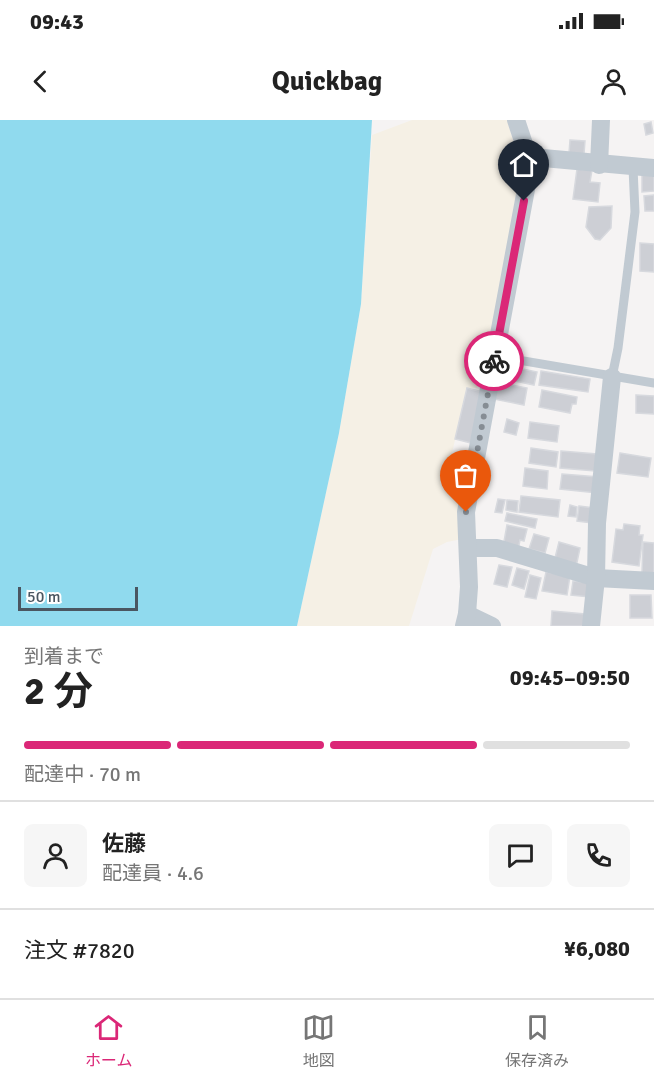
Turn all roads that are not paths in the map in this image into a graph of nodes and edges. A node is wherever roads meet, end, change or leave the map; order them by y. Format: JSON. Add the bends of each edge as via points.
{"nodes":[{"id":1,"x":516,"y":120,"type":"edge"},
{"id":2,"x":601,"y":120,"type":"edge"},
{"id":3,"x":532,"y":157,"type":"junction"},
{"id":4,"x":599,"y":165,"type":"junction"},
{"id":5,"x":633,"y":168,"type":"junction"},
{"id":6,"x":654,"y":168,"type":"edge"},
{"id":7,"x":495,"y":356,"type":"junction"},
{"id":8,"x":612,"y":377,"type":"junction"},
{"id":9,"x":654,"y":383,"type":"edge"},
{"id":10,"x":468,"y":548,"type":"junction"},
{"id":11,"x":596,"y":578,"type":"junction"},
{"id":12,"x":654,"y":581,"type":"edge"},
{"id":13,"x":466,"y":620,"type":"edge"},
{"id":14,"x":492,"y":626,"type":"edge"},
{"id":15,"x":591,"y":626,"type":"edge"}],
"edges":[{"from":1,"to":3,"type":"street"},
{"from":2,"to":4,"type":"street"},
{"from":3,"to":4,"type":"street"},
{"from":3,"to":7,"type":"street"},
{"from":4,"to":5,"type":"street"},
{"from":5,"to":6,"type":"street"},
{"from":5,"to":8,"type":"lane","via":[[635,212]]},
{"from":7,"to":8,"type":"lane"},
{"from":7,"to":10,"type":"street","via":[[466,512]]},
{"from":8,"to":9,"type":"lane"},
{"from":8,"to":11,"type":"street","via":[[597,523]]},
{"from":10,"to":11,"type":"street","via":[[497,548]]},
{"from":10,"to":13,"type":"street"},
{"from":11,"to":12,"type":"street"},
{"from":11,"to":15,"type":"street"},
{"from":13,"to":14,"type":"street"}]}
